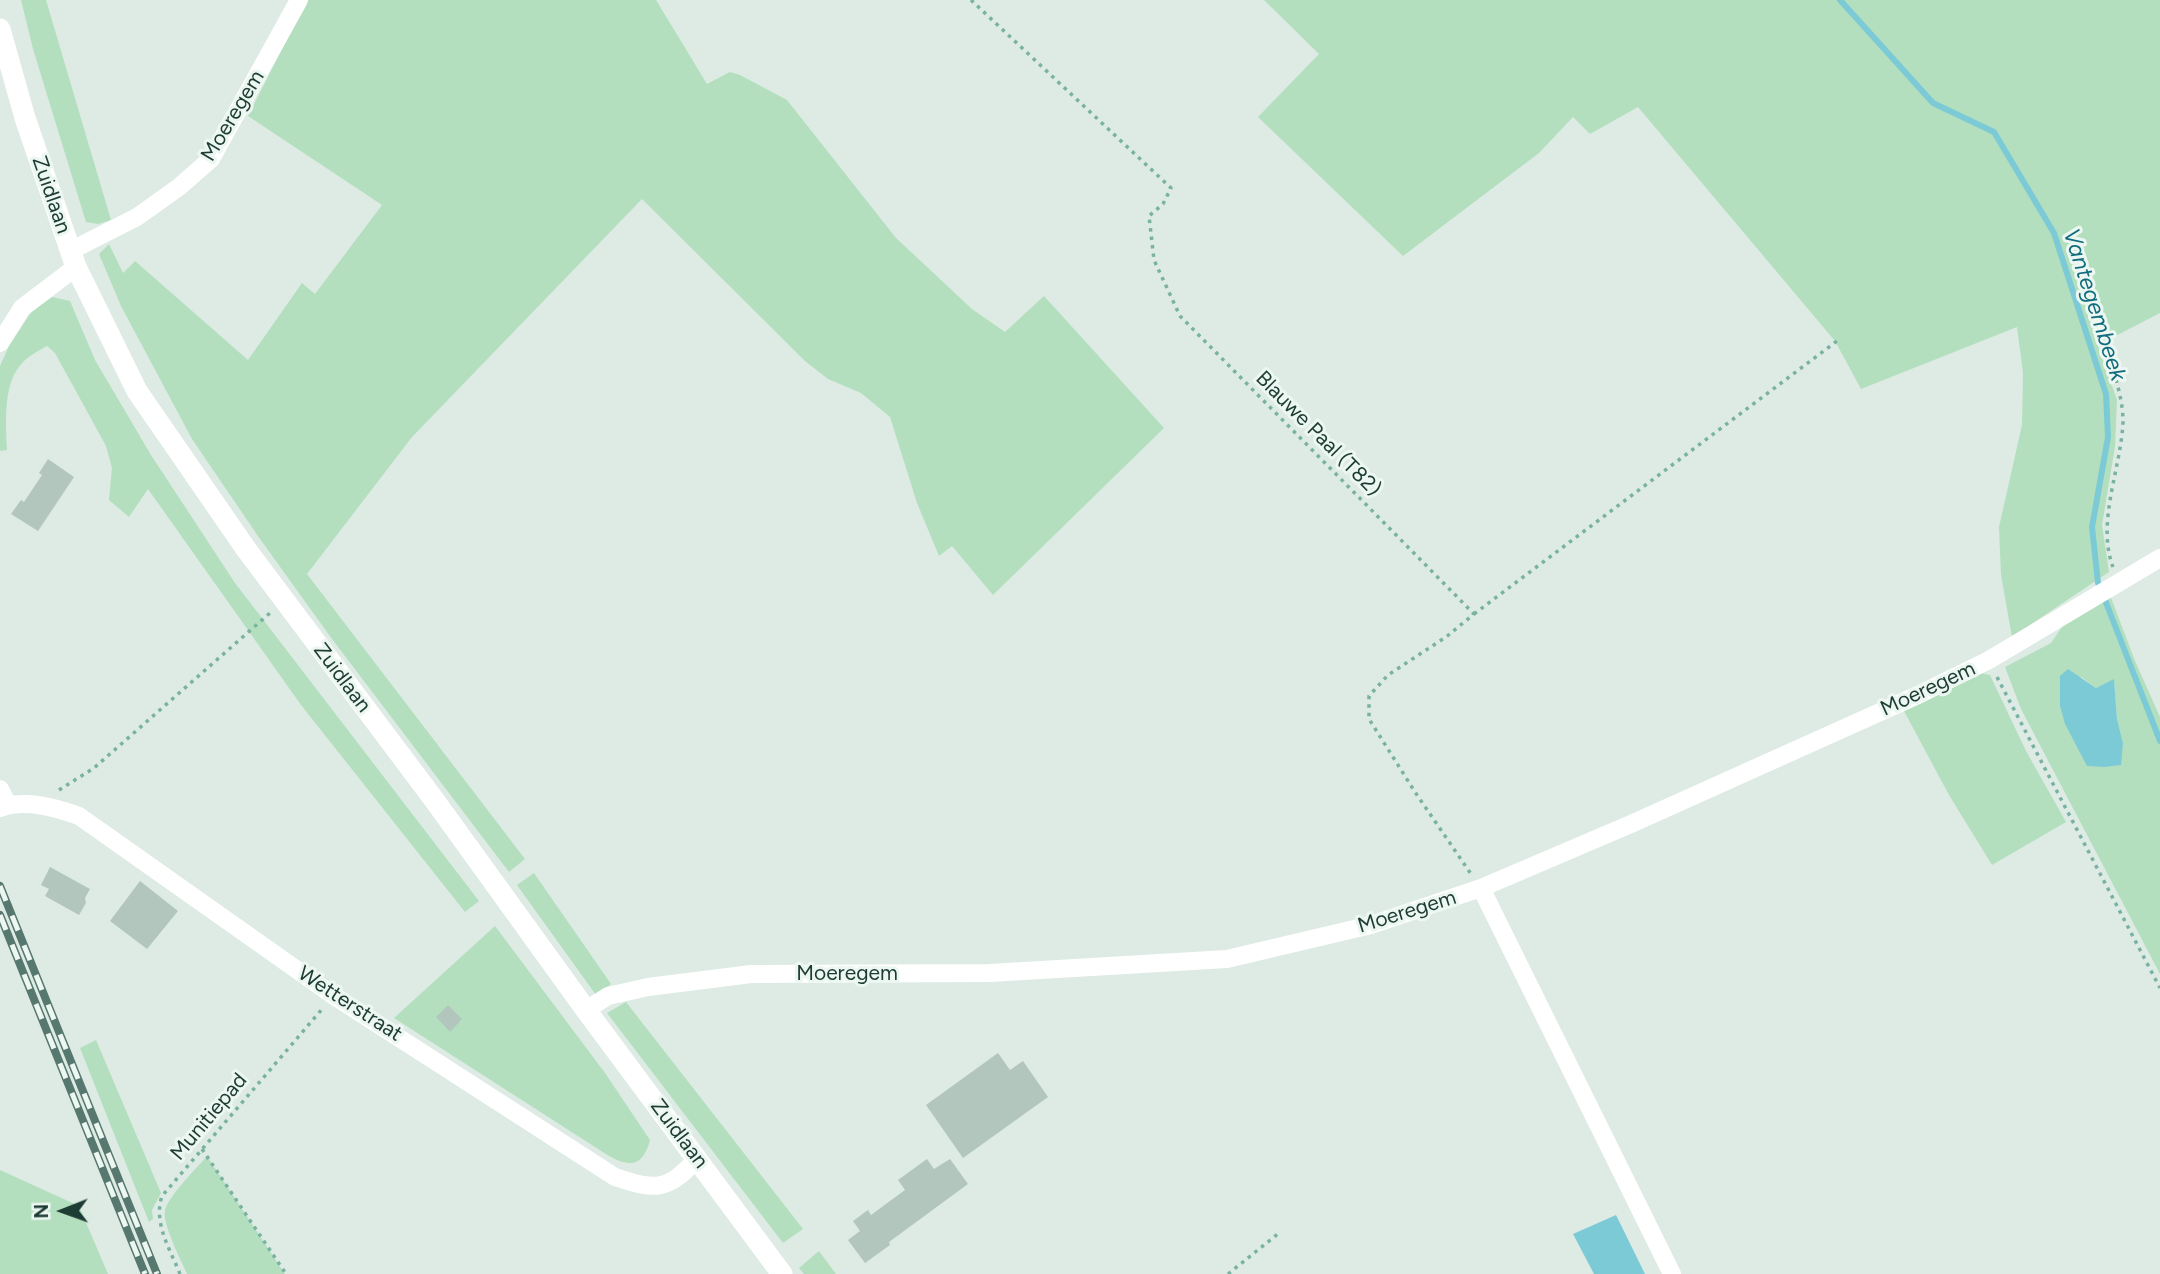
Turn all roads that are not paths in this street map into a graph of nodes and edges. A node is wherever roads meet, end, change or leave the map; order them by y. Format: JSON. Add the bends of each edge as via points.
{"nodes":[{"id":1,"x":299,"y":0,"type":"edge"},
{"id":2,"x":0,"y":29,"type":"edge"},
{"id":3,"x":73,"y":259,"type":"junction"},
{"id":4,"x":0,"y":343,"type":"edge"},
{"id":5,"x":2160,"y":558,"type":"edge"},
{"id":6,"x":3,"y":800,"type":"edge"},
{"id":7,"x":1481,"y":888,"type":"junction"},
{"id":8,"x":586,"y":1010,"type":"junction"},
{"id":9,"x":698,"y":1158,"type":"junction"},
{"id":10,"x":782,"y":1274,"type":"edge"},
{"id":11,"x":1672,"y":1274,"type":"edge"}],
"edges":[{"from":1,"to":3,"type":"street","name":"Moeregem","via":[[211,159],[179,187]]},
{"from":2,"to":3,"type":"main road","name":"Zuidlaan","via":[[24,118]]},
{"from":3,"to":4,"type":"street","name":"Moeregem","via":[[22,308]]},
{"from":3,"to":8,"type":"main road","name":"Zuidlaan","via":[[137,391],[238,538]]},
{"from":5,"to":7,"type":"street","name":"Moeregem","via":[[1989,660]]},
{"from":6,"to":9,"type":"street","name":"Wetterstraat","via":[[50,806],[79,816],[334,996],[615,1177],[642,1186],[664,1186]]},
{"from":7,"to":8,"type":"street","name":"Moeregem","via":[[1371,925],[1227,959],[990,973],[751,974],[648,987],[608,996]]},
{"from":7,"to":11,"type":"street"},
{"from":8,"to":9,"type":"main road","name":"Zuidlaan"},
{"from":9,"to":10,"type":"main road","name":"Zuidlaan"}]}
